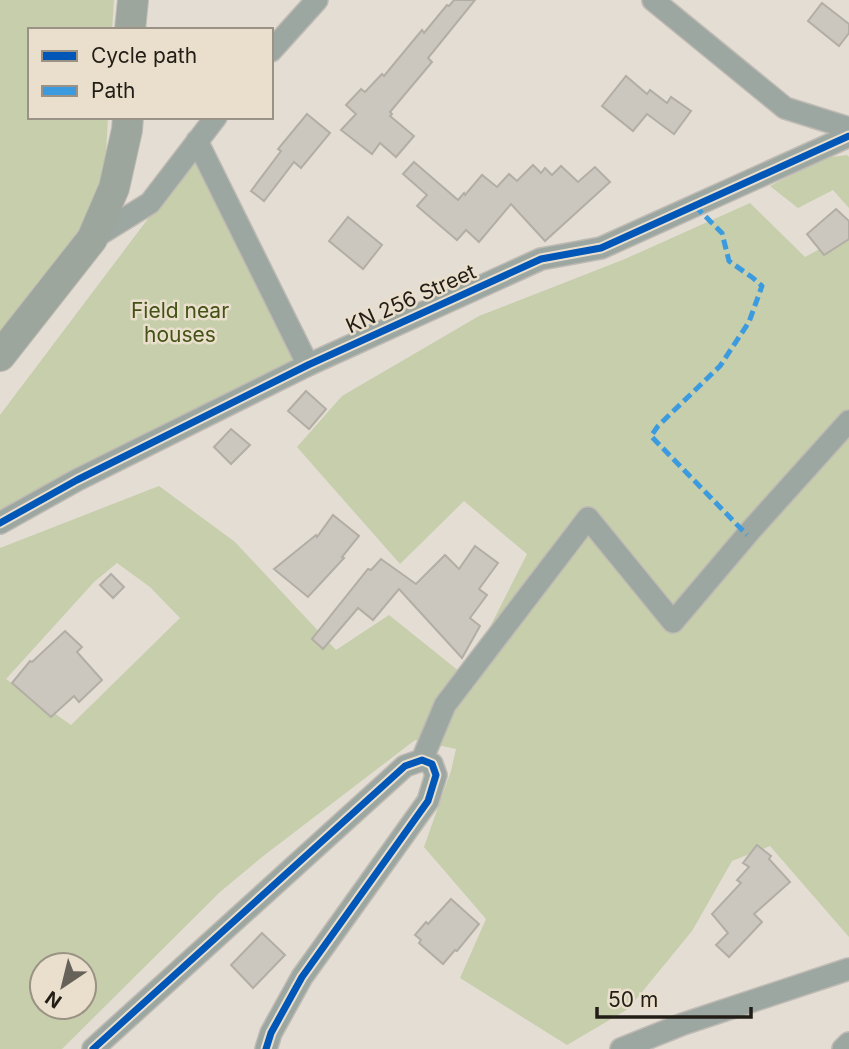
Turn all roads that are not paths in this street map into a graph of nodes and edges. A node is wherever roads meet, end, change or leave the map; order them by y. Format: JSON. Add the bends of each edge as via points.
{"nodes":[{"id":1,"x":133,"y":0,"type":"edge"},
{"id":2,"x":317,"y":0,"type":"edge"},
{"id":3,"x":653,"y":0,"type":"edge"},
{"id":4,"x":130,"y":28,"type":"edge"},
{"id":5,"x":273,"y":49,"type":"edge"},
{"id":6,"x":128,"y":119,"type":"edge"},
{"id":7,"x":214,"y":119,"type":"edge"},
{"id":8,"x":849,"y":128,"type":"edge"},
{"id":9,"x":849,"y":136,"type":"edge"},
{"id":10,"x":197,"y":141,"type":"junction"},
{"id":11,"x":92,"y":239,"type":"junction"},
{"id":12,"x":0,"y":356,"type":"edge"},
{"id":13,"x":308,"y":365,"type":"junction"},
{"id":14,"x":849,"y":421,"type":"edge"},
{"id":15,"x":0,"y":523,"type":"edge"},
{"id":16,"x":422,"y":760,"type":"junction"},
{"id":17,"x":849,"y":969,"type":"edge"},
{"id":18,"x":849,"y":1043,"type":"edge"},
{"id":19,"x":93,"y":1049,"type":"edge"},
{"id":20,"x":266,"y":1049,"type":"edge"},
{"id":21,"x":621,"y":1049,"type":"edge"},
{"id":22,"x":843,"y":1049,"type":"edge"}],
"edges":[{"from":1,"to":4,"type":"main road"},
{"from":2,"to":5,"type":"street"},
{"from":3,"to":8,"type":"street","via":[[785,108]]},
{"from":6,"to":11,"type":"main road","via":[[114,188]]},
{"from":7,"to":10,"type":"street"},
{"from":9,"to":13,"type":"street","name":"KN 256 Street","via":[[601,247],[541,259]]},
{"from":10,"to":11,"type":"street","via":[[150,203]]},
{"from":10,"to":13,"type":"street"},
{"from":11,"to":12,"type":"main road"},
{"from":13,"to":15,"type":"street","name":"KN 256 Street"},
{"from":14,"to":16,"type":"street","via":[[673,622],[588,518],[445,705]]},
{"from":16,"to":19,"type":"street","via":[[405,766]]},
{"from":16,"to":20,"type":"street","via":[[432,764],[436,775],[428,801],[302,977]]},
{"from":17,"to":21,"type":"street"},
{"from":18,"to":22,"type":"street"}]}
